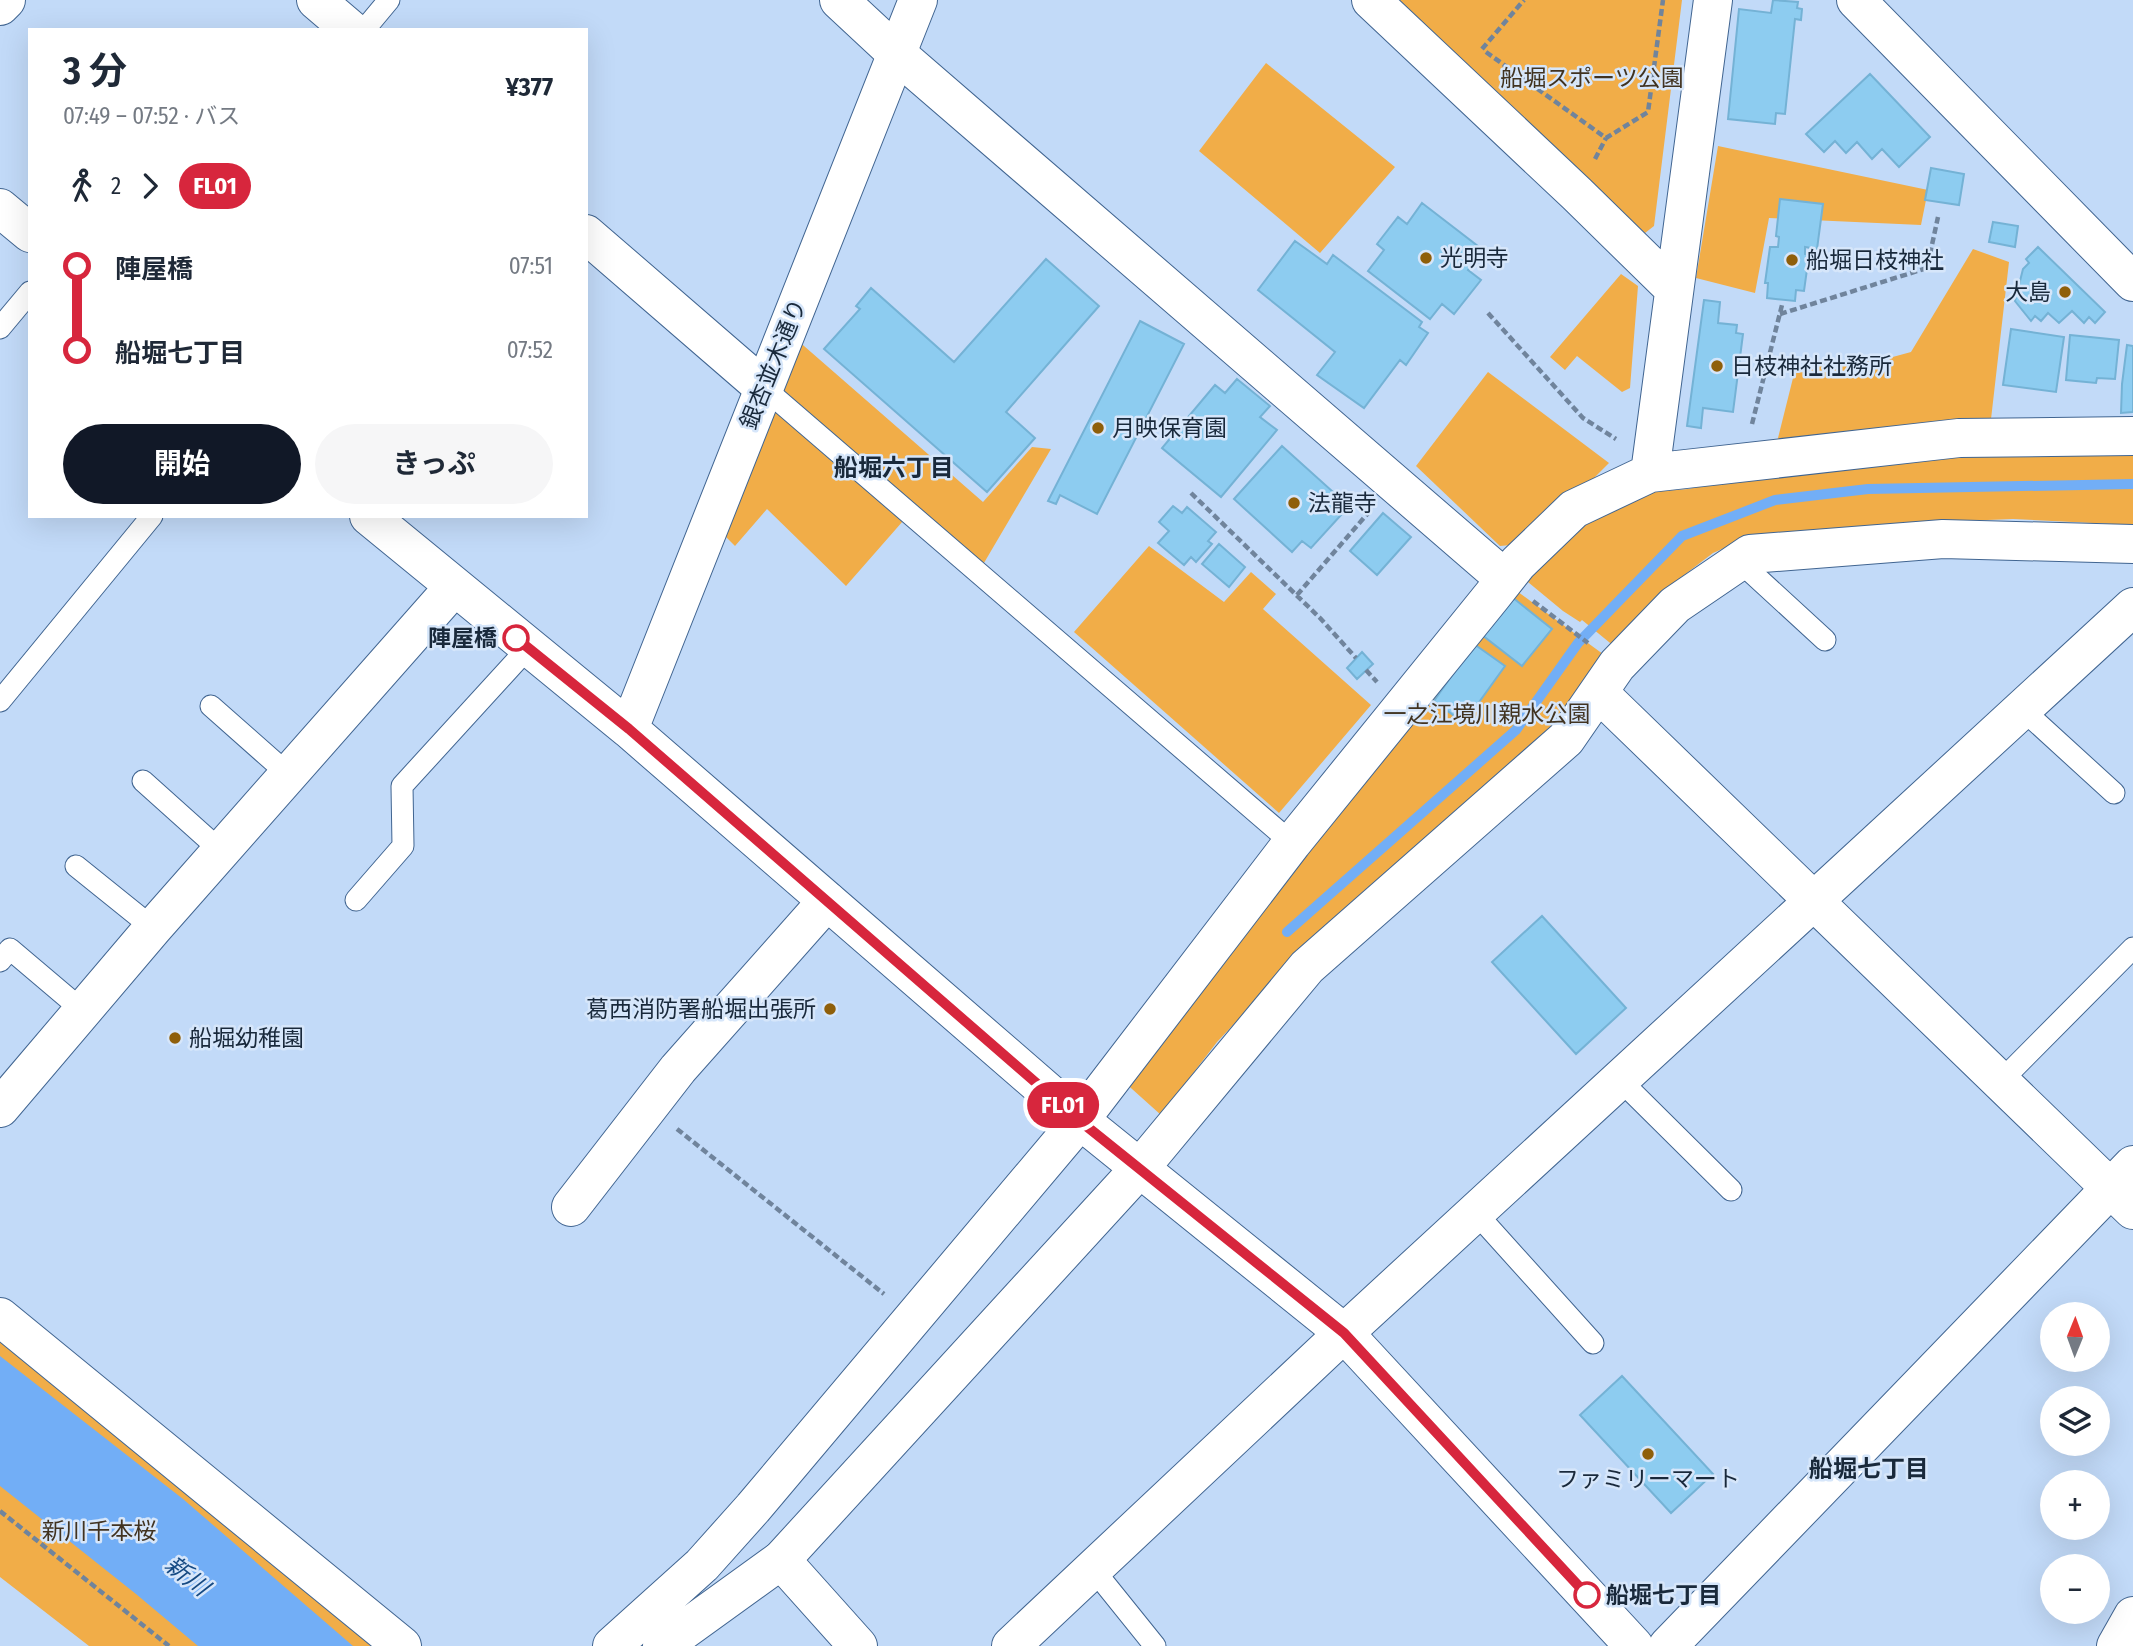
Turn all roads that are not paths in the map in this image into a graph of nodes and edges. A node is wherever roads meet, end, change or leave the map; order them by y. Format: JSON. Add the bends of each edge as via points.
{"nodes":[{"id":1,"x":6,"y":0,"type":"edge"},
{"id":2,"x":316,"y":0,"type":"edge"},
{"id":3,"x":389,"y":0,"type":"edge"},
{"id":4,"x":839,"y":0,"type":"edge"},
{"id":5,"x":918,"y":0,"type":"edge"},
{"id":6,"x":1371,"y":0,"type":"edge"},
{"id":7,"x":1713,"y":0,"type":"edge"},
{"id":8,"x":1856,"y":0,"type":"edge"},
{"id":9,"x":0,"y":6,"type":"edge"},
{"id":10,"x":349,"y":28,"type":"edge"},
{"id":11,"x":366,"y":28,"type":"edge"},
{"id":12,"x":897,"y":54,"type":"junction"},
{"id":13,"x":0,"y":208,"type":"edge"},
{"id":14,"x":28,"y":231,"type":"edge"},
{"id":15,"x":588,"y":236,"type":"edge"},
{"id":16,"x":2133,"y":282,"type":"edge"},
{"id":17,"x":1674,"y":289,"type":"junction"},
{"id":18,"x":28,"y":294,"type":"edge"},
{"id":19,"x":0,"y":328,"type":"edge"},
{"id":20,"x":764,"y":388,"type":"junction"},
{"id":21,"x":2133,"y":436,"type":"edge"},
{"id":22,"x":1651,"y":468,"type":"junction"},
{"id":23,"x":150,"y":518,"type":"edge"},
{"id":24,"x":371,"y":518,"type":"edge"},
{"id":25,"x":2133,"y":544,"type":"edge"},
{"id":26,"x":1739,"y":561,"type":"junction"},
{"id":27,"x":1505,"y":579,"type":"junction"},
{"id":28,"x":454,"y":587,"type":"junction"},
{"id":29,"x":2133,"y":607,"type":"edge"},
{"id":30,"x":1825,"y":640,"type":"dead end"},
{"id":31,"x":528,"y":648,"type":"junction"},
{"id":32,"x":1608,"y":679,"type":"junction"},
{"id":33,"x":0,"y":701,"type":"edge"},
{"id":34,"x":211,"y":706,"type":"dead end"},
{"id":35,"x":2022,"y":709,"type":"junction"},
{"id":36,"x":629,"y":729,"type":"junction"},
{"id":37,"x":289,"y":775,"type":"junction"},
{"id":38,"x":143,"y":781,"type":"dead end"},
{"id":39,"x":2114,"y":793,"type":"dead end"},
{"id":40,"x":1292,"y":844,"type":"junction"},
{"id":41,"x":221,"y":851,"type":"junction"},
{"id":42,"x":76,"y":866,"type":"dead end"},
{"id":43,"x":356,"y":900,"type":"dead end"},
{"id":44,"x":1813,"y":900,"type":"junction"},
{"id":45,"x":827,"y":901,"type":"junction"},
{"id":46,"x":153,"y":928,"type":"junction"},
{"id":47,"x":2133,"y":948,"type":"edge"},
{"id":48,"x":0,"y":961,"type":"edge"},
{"id":49,"x":82,"y":1010,"type":"junction"},
{"id":50,"x":1619,"y":1079,"type":"junction"},
{"id":51,"x":2000,"y":1082,"type":"junction"},
{"id":52,"x":3,"y":1099,"type":"edge"},
{"id":53,"x":1080,"y":1121,"type":"junction"},
{"id":54,"x":1140,"y":1168,"type":"junction"},
{"id":55,"x":2125,"y":1188,"type":"edge"},
{"id":56,"x":1731,"y":1190,"type":"dead end"},
{"id":57,"x":572,"y":1207,"type":"dead end"},
{"id":58,"x":1475,"y":1212,"type":"junction"},
{"id":59,"x":0,"y":1317,"type":"edge"},
{"id":60,"x":1344,"y":1333,"type":"junction"},
{"id":61,"x":1593,"y":1343,"type":"dead end"},
{"id":62,"x":781,"y":1560,"type":"junction"},
{"id":63,"x":1093,"y":1569,"type":"junction"},
{"id":64,"x":2133,"y":1616,"type":"edge"},
{"id":65,"x":402,"y":1646,"type":"edge"},
{"id":66,"x":612,"y":1646,"type":"edge"},
{"id":67,"x":662,"y":1646,"type":"edge"},
{"id":68,"x":858,"y":1646,"type":"edge"},
{"id":69,"x":1011,"y":1646,"type":"edge"},
{"id":70,"x":1155,"y":1646,"type":"edge"},
{"id":71,"x":1634,"y":1646,"type":"edge"},
{"id":72,"x":1668,"y":1646,"type":"edge"},
{"id":73,"x":2116,"y":1646,"type":"edge"}],
"edges":[{"from":1,"to":9,"type":"street"},
{"from":2,"to":10,"type":"street"},
{"from":3,"to":11,"type":"lane"},
{"from":4,"to":12,"type":"street"},
{"from":5,"to":12,"type":"street","name":"銀杏並木通り"},
{"from":6,"to":17,"type":"street"},
{"from":7,"to":17,"type":"street"},
{"from":8,"to":16,"type":"street"},
{"from":12,"to":20,"type":"street","name":"銀杏並木通り"},
{"from":12,"to":27,"type":"street"},
{"from":13,"to":14,"type":"street"},
{"from":15,"to":20,"type":"street"},
{"from":17,"to":22,"type":"street"},
{"from":18,"to":19,"type":"lane"},
{"from":20,"to":36,"type":"street","name":"銀杏並木通り"},
{"from":20,"to":40,"type":"lane"},
{"from":21,"to":22,"type":"street","via":[[1959,438],[1742,463]]},
{"from":22,"to":27,"type":"street","via":[[1574,509]]},
{"from":23,"to":33,"type":"lane"},
{"from":24,"to":28,"type":"street"},
{"from":25,"to":26,"type":"street","via":[[1943,539],[1750,554]]},
{"from":26,"to":30,"type":"lane"},
{"from":26,"to":32,"type":"street","via":[[1675,605]]},
{"from":27,"to":40,"type":"street"},
{"from":28,"to":31,"type":"street"},
{"from":28,"to":37,"type":"street"},
{"from":29,"to":35,"type":"street"},
{"from":31,"to":36,"type":"street"},
{"from":31,"to":43,"type":"lane","via":[[402,786],[402,846]]},
{"from":32,"to":44,"type":"street"},
{"from":32,"to":54,"type":"street","via":[[1566,739],[1307,967]]},
{"from":34,"to":37,"type":"lane"},
{"from":35,"to":39,"type":"lane"},
{"from":35,"to":44,"type":"street"},
{"from":36,"to":45,"type":"street"},
{"from":37,"to":41,"type":"street"},
{"from":38,"to":41,"type":"lane"},
{"from":40,"to":53,"type":"street"},
{"from":41,"to":46,"type":"street"},
{"from":42,"to":46,"type":"lane"},
{"from":44,"to":50,"type":"street"},
{"from":44,"to":51,"type":"street"},
{"from":45,"to":53,"type":"street"},
{"from":45,"to":57,"type":"street","via":[[678,1069]]},
{"from":46,"to":49,"type":"street"},
{"from":47,"to":51,"type":"lane"},
{"from":48,"to":49,"type":"lane","via":[[10,949]]},
{"from":49,"to":52,"type":"street"},
{"from":50,"to":56,"type":"lane"},
{"from":50,"to":58,"type":"street"},
{"from":51,"to":55,"type":"street"},
{"from":53,"to":54,"type":"street"},
{"from":53,"to":66,"type":"street","via":[[736,1527],[702,1565]]},
{"from":54,"to":60,"type":"street"},
{"from":54,"to":62,"type":"street"},
{"from":55,"to":72,"type":"street"},
{"from":58,"to":60,"type":"street"},
{"from":58,"to":61,"type":"lane"},
{"from":59,"to":65,"type":"street"},
{"from":60,"to":63,"type":"street"},
{"from":60,"to":71,"type":"street"},
{"from":62,"to":67,"type":"street"},
{"from":62,"to":68,"type":"street"},
{"from":63,"to":69,"type":"street"},
{"from":63,"to":70,"type":"lane"},
{"from":64,"to":73,"type":"street"}]}
